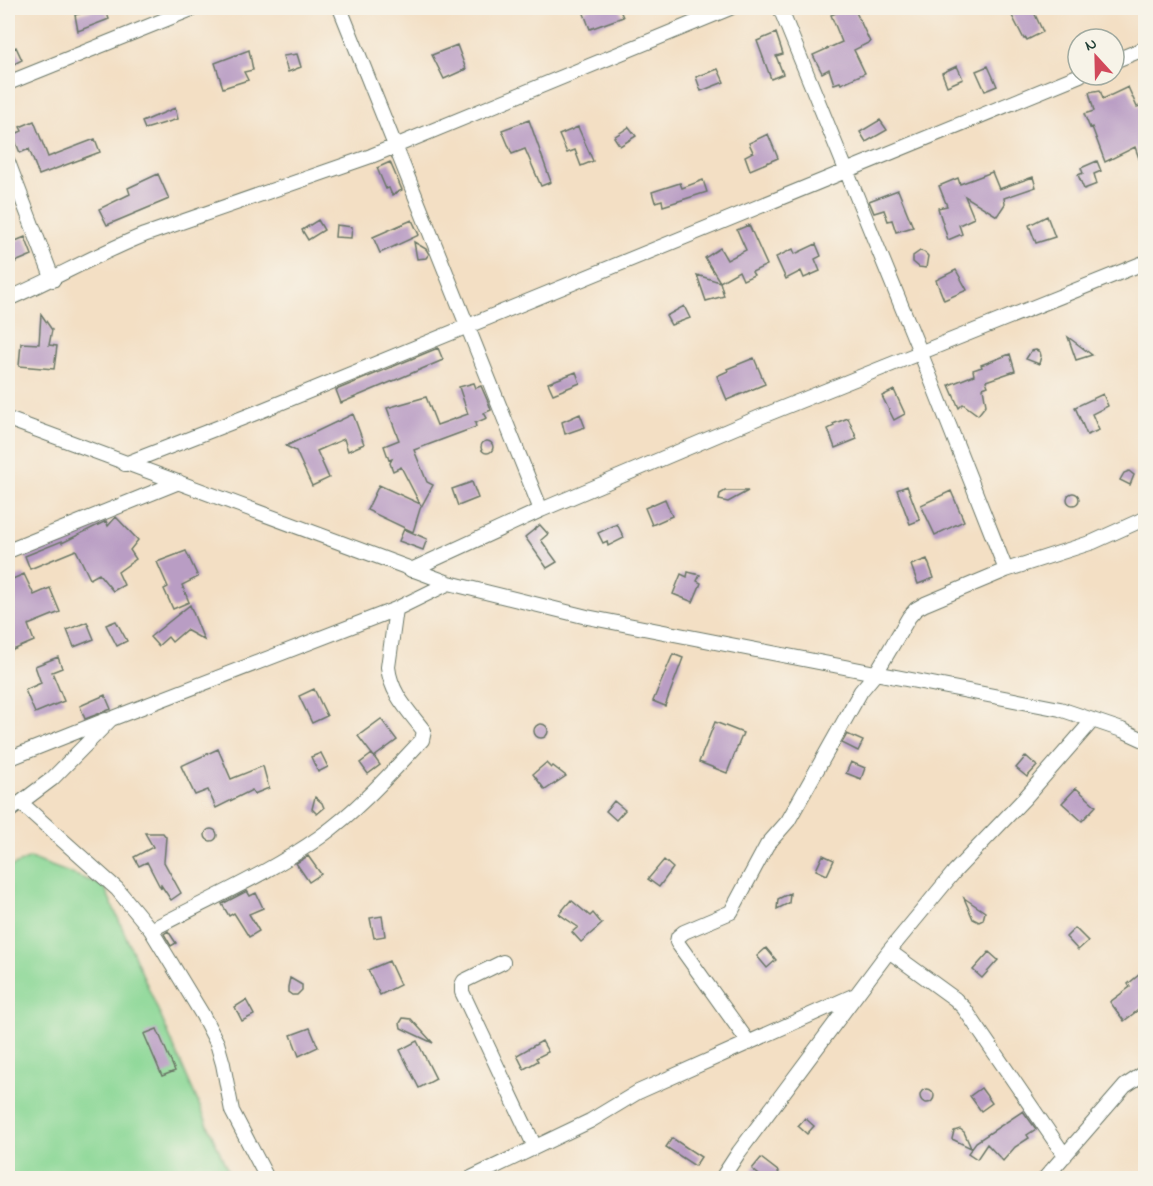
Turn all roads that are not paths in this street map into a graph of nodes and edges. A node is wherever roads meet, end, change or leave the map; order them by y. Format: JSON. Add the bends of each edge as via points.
{"nodes":[{"id":1,"x":194,"y":8,"type":"edge"},
{"id":2,"x":340,"y":8,"type":"edge"},
{"id":3,"x":730,"y":8,"type":"edge"},
{"id":4,"x":780,"y":8,"type":"edge"},
{"id":5,"x":1146,"y":48,"type":"edge"},
{"id":6,"x":1126,"y":56,"type":"edge"},
{"id":7,"x":1066,"y":81,"type":"edge"},
{"id":8,"x":8,"y":83,"type":"edge"},
{"id":9,"x":396,"y":146,"type":"junction"},
{"id":10,"x":8,"y":162,"type":"edge"},
{"id":11,"x":846,"y":171,"type":"junction"},
{"id":12,"x":1146,"y":262,"type":"edge"},
{"id":13,"x":53,"y":280,"type":"junction"},
{"id":14,"x":8,"y":299,"type":"edge"},
{"id":15,"x":466,"y":327,"type":"junction"},
{"id":16,"x":921,"y":354,"type":"junction"},
{"id":17,"x":8,"y":419,"type":"edge"},
{"id":18,"x":125,"y":464,"type":"junction"},
{"id":19,"x":179,"y":482,"type":"junction"},
{"id":20,"x":541,"y":510,"type":"junction"},
{"id":21,"x":1146,"y":518,"type":"edge"},
{"id":22,"x":8,"y":551,"type":"edge"},
{"id":23,"x":411,"y":570,"type":"junction"},
{"id":24,"x":1006,"y":570,"type":"junction"},
{"id":25,"x":449,"y":583,"type":"junction"},
{"id":26,"x":396,"y":609,"type":"junction"},
{"id":27,"x":876,"y":673,"type":"junction"},
{"id":28,"x":111,"y":718,"type":"junction"},
{"id":29,"x":1093,"y":720,"type":"junction"},
{"id":30,"x":1146,"y":741,"type":"edge"},
{"id":31,"x":8,"y":759,"type":"edge"},
{"id":32,"x":21,"y":803,"type":"junction"},
{"id":33,"x":8,"y":812,"type":"edge"},
{"id":34,"x":151,"y":930,"type":"junction"},
{"id":35,"x":889,"y":951,"type":"junction"},
{"id":36,"x":503,"y":962,"type":"dead end"},
{"id":37,"x":854,"y":996,"type":"junction"},
{"id":38,"x":749,"y":1043,"type":"junction"},
{"id":39,"x":1146,"y":1072,"type":"edge"},
{"id":40,"x":535,"y":1147,"type":"junction"},
{"id":41,"x":1065,"y":1156,"type":"junction"},
{"id":42,"x":267,"y":1179,"type":"edge"},
{"id":43,"x":471,"y":1179,"type":"edge"},
{"id":44,"x":722,"y":1179,"type":"edge"},
{"id":45,"x":1045,"y":1179,"type":"edge"}],
"edges":[{"from":1,"to":8,"type":"street"},
{"from":2,"to":9,"type":"street"},
{"from":3,"to":9,"type":"street"},
{"from":4,"to":11,"type":"street"},
{"from":5,"to":6,"type":"street"},
{"from":7,"to":11,"type":"street"},
{"from":9,"to":13,"type":"street","via":[[144,234]]},
{"from":9,"to":15,"type":"street"},
{"from":10,"to":13,"type":"street"},
{"from":11,"to":15,"type":"street"},
{"from":11,"to":16,"type":"street"},
{"from":12,"to":16,"type":"street"},
{"from":13,"to":14,"type":"street"},
{"from":15,"to":18,"type":"street"},
{"from":15,"to":20,"type":"street"},
{"from":16,"to":20,"type":"street"},
{"from":16,"to":24,"type":"street"},
{"from":17,"to":18,"type":"street"},
{"from":18,"to":19,"type":"street"},
{"from":19,"to":22,"type":"street"},
{"from":19,"to":23,"type":"street"},
{"from":20,"to":23,"type":"street"},
{"from":21,"to":24,"type":"street","via":[[1093,542]]},
{"from":23,"to":25,"type":"street"},
{"from":24,"to":27,"type":"street","via":[[916,609]]},
{"from":25,"to":26,"type":"street"},
{"from":25,"to":27,"type":"street","via":[[586,617]]},
{"from":26,"to":28,"type":"street"},
{"from":26,"to":34,"type":"street","via":[[389,675],[399,700],[424,731],[422,740],[376,789],[321,836]]},
{"from":27,"to":29,"type":"street","via":[[1060,709]]},
{"from":27,"to":38,"type":"street","via":[[861,691],[788,821],[767,845],[731,912],[678,937],[679,945]]},
{"from":28,"to":31,"type":"street"},
{"from":28,"to":32,"type":"street","via":[[52,779]]},
{"from":29,"to":30,"type":"street"},
{"from":29,"to":35,"type":"street","via":[[955,871]]},
{"from":32,"to":33,"type":"street"},
{"from":32,"to":34,"type":"street","via":[[117,889]]},
{"from":34,"to":42,"type":"street","via":[[217,1043],[232,1111]]},
{"from":35,"to":37,"type":"street"},
{"from":35,"to":41,"type":"street","via":[[964,1008]]},
{"from":36,"to":40,"type":"street","via":[[464,981],[462,992]]},
{"from":37,"to":38,"type":"street"},
{"from":37,"to":44,"type":"street"},
{"from":38,"to":40,"type":"street","via":[[638,1092]]},
{"from":39,"to":41,"type":"street","via":[[1125,1086]]},
{"from":40,"to":43,"type":"street"},
{"from":41,"to":45,"type":"street"}]}
